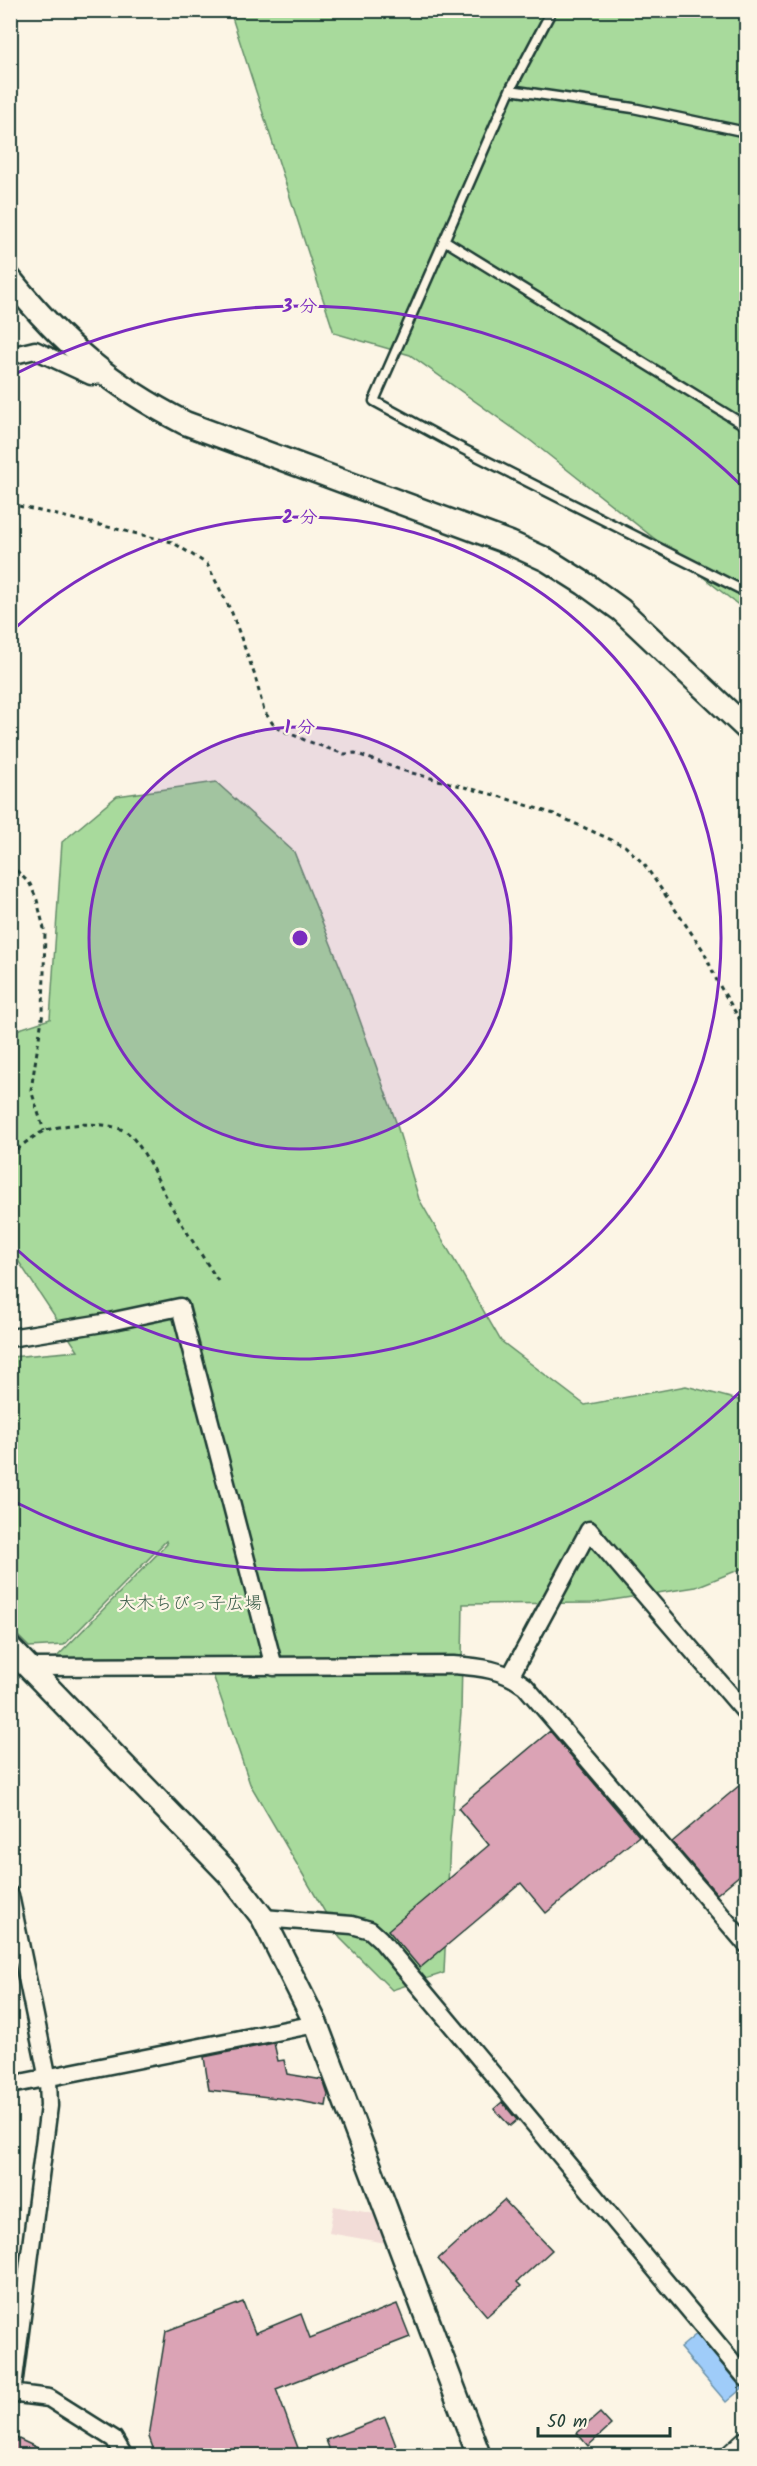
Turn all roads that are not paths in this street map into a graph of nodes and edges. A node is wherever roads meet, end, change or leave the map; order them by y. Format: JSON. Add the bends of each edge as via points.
{"nodes":[{"id":1,"x":552,"y":10,"type":"edge"},
{"id":2,"x":510,"y":90,"type":"junction"},
{"id":3,"x":747,"y":132,"type":"edge"},
{"id":4,"x":444,"y":240,"type":"junction"},
{"id":5,"x":10,"y":279,"type":"edge"},
{"id":6,"x":10,"y":356,"type":"edge"},
{"id":7,"x":105,"y":375,"type":"junction"},
{"id":8,"x":747,"y":426,"type":"edge"},
{"id":9,"x":747,"y":592,"type":"edge"},
{"id":10,"x":747,"y":728,"type":"edge"},
{"id":11,"x":10,"y":1338,"type":"edge"},
{"id":12,"x":10,"y":1648,"type":"edge"},
{"id":13,"x":29,"y":1667,"type":"junction"},
{"id":14,"x":274,"y":1667,"type":"junction"},
{"id":15,"x":511,"y":1675,"type":"junction"},
{"id":16,"x":747,"y":1713,"type":"edge"},
{"id":17,"x":10,"y":1895,"type":"edge"},
{"id":18,"x":263,"y":1918,"type":"junction"},
{"id":19,"x":747,"y":1944,"type":"edge"},
{"id":20,"x":316,"y":2024,"type":"junction"},
{"id":21,"x":48,"y":2079,"type":"junction"},
{"id":22,"x":10,"y":2085,"type":"edge"},
{"id":23,"x":747,"y":2378,"type":"edge"},
{"id":24,"x":11,"y":2394,"type":"edge"},
{"id":25,"x":747,"y":2445,"type":"edge"},
{"id":26,"x":124,"y":2456,"type":"edge"},
{"id":27,"x":479,"y":2456,"type":"edge"},
{"id":28,"x":734,"y":2456,"type":"edge"}],
"edges":[{"from":1,"to":2,"type":"lane"},
{"from":2,"to":3,"type":"lane","via":[[633,108]]},
{"from":2,"to":4,"type":"lane"},
{"from":4,"to":8,"type":"lane"},
{"from":4,"to":9,"type":"lane","via":[[374,401]]},
{"from":5,"to":7,"type":"street","via":[[66,342]]},
{"from":6,"to":7,"type":"street","via":[[35,351],[91,376]]},
{"from":7,"to":10,"type":"street","via":[[144,402],[185,423],[547,560],[621,610]]},
{"from":11,"to":14,"type":"street","via":[[180,1307]]},
{"from":12,"to":13,"type":"street"},
{"from":13,"to":14,"type":"street"},
{"from":13,"to":18,"type":"street","via":[[228,1873]]},
{"from":14,"to":15,"type":"street","via":[[453,1665]]},
{"from":15,"to":16,"type":"street","via":[[589,1530]]},
{"from":15,"to":19,"type":"street","via":[[525,1686]]},
{"from":17,"to":21,"type":"street"},
{"from":18,"to":20,"type":"street"},
{"from":18,"to":23,"type":"street","via":[[352,1924],[370,1930],[380,1939]]},
{"from":20,"to":21,"type":"street"},
{"from":20,"to":27,"type":"street"},
{"from":21,"to":22,"type":"street"},
{"from":21,"to":24,"type":"street","via":[[49,2106]]},
{"from":24,"to":26,"type":"street","via":[[49,2398],[114,2439]]},
{"from":25,"to":28,"type":"main road"}]}
